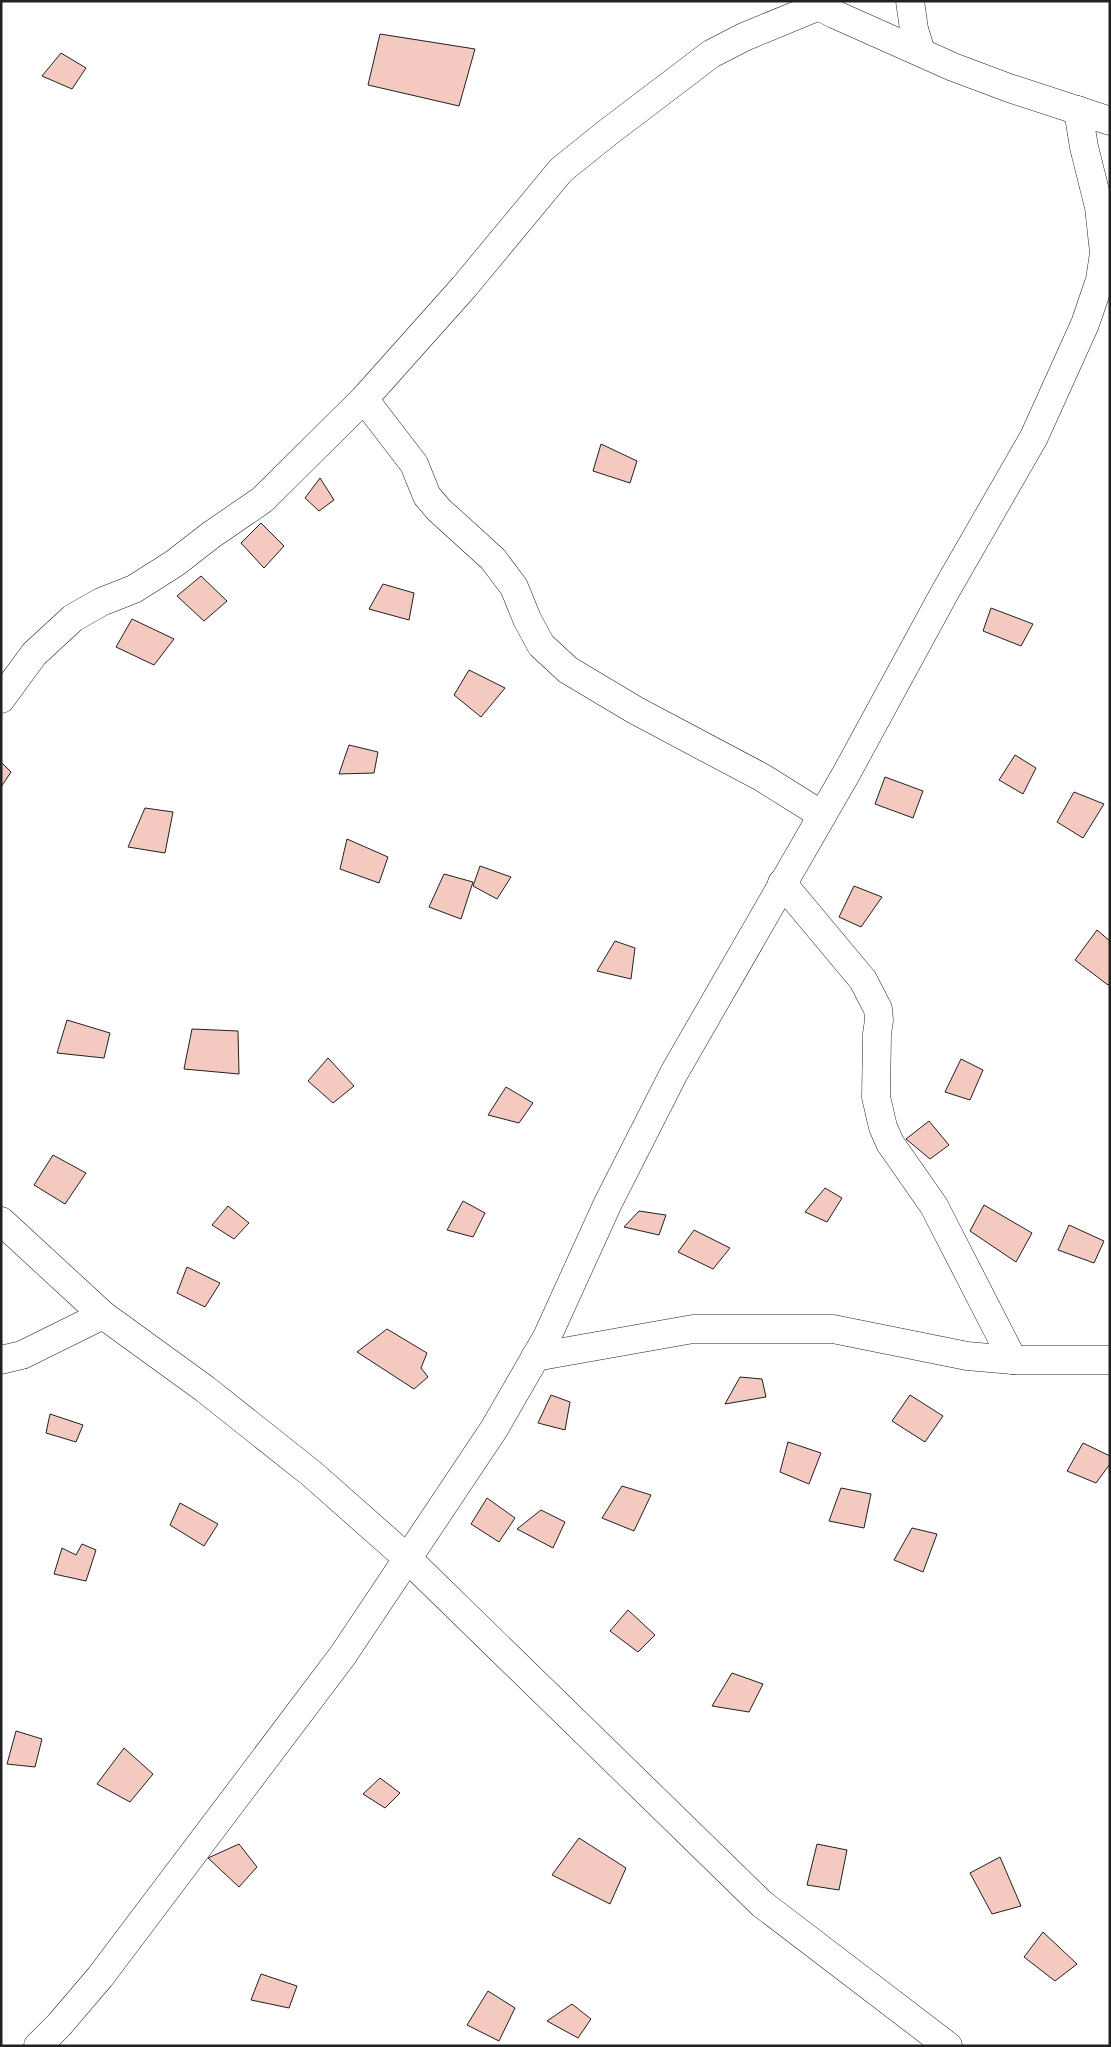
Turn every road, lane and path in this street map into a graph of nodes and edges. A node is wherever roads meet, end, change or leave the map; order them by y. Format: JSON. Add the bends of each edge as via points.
{"nodes":[{"id":1,"x":910,"y":1,"type":"edge"},
{"id":2,"x":829,"y":6,"type":"edge"},
{"id":3,"x":920,"y":52,"type":"junction"},
{"id":4,"x":1078,"y":110,"type":"junction"},
{"id":5,"x":1110,"y":121,"type":"edge"},
{"id":6,"x":364,"y":399,"type":"junction"},
{"id":7,"x":1,"y":699,"type":"edge"},
{"id":8,"x":822,"y":815,"type":"junction"},
{"id":9,"x":782,"y":883,"type":"junction"},
{"id":10,"x":1,"y":1221,"type":"edge"},
{"id":11,"x":103,"y":1315,"type":"junction"},
{"id":12,"x":534,"y":1357,"type":"junction"},
{"id":13,"x":1,"y":1360,"type":"edge"},
{"id":14,"x":1013,"y":1360,"type":"junction"},
{"id":15,"x":1110,"y":1360,"type":"edge"},
{"id":16,"x":407,"y":1558,"type":"junction"},
{"id":17,"x":38,"y":2046,"type":"edge"},
{"id":18,"x":948,"y":2046,"type":"edge"}],
"edges":[{"from":1,"to":3,"type":"street"},
{"from":2,"to":3,"type":"street"},
{"from":2,"to":6,"type":"street","via":[[744,37],[711,54],[561,170],[464,287]]},
{"from":3,"to":4,"type":"street","via":[[1009,88]]},
{"from":4,"to":5,"type":"street"},
{"from":4,"to":8,"type":"street","via":[[1099,207],[1104,253],[1100,280],[1088,315],[1034,437]]},
{"from":6,"to":7,"type":"street","via":[[262,500],[134,589],[73,618],[34,654]]},
{"from":6,"to":8,"type":"street","via":[[414,464],[428,496],[439,510],[493,559],[514,586],[541,645],[568,670],[635,710],[763,778]]},
{"from":8,"to":9,"type":"street"},
{"from":9,"to":12,"type":"street","via":[[674,1073],[608,1203],[547,1337]]},
{"from":9,"to":14,"type":"street","via":[[862,980],[878,1009],[876,1097],[883,1127],[890,1143],[934,1206]]},
{"from":10,"to":11,"type":"street"},
{"from":11,"to":13,"type":"street","via":[[22,1355]]},
{"from":11,"to":16,"type":"street","via":[[205,1389],[304,1468]]},
{"from":12,"to":14,"type":"street","via":[[693,1329],[833,1329],[967,1356]]},
{"from":12,"to":16,"type":"street","via":[[494,1429]]},
{"from":14,"to":15,"type":"street"},
{"from":16,"to":17,"type":"street","via":[[344,1655],[240,1794],[100,1977]]},
{"from":16,"to":18,"type":"street","via":[[762,1904]]}]}
